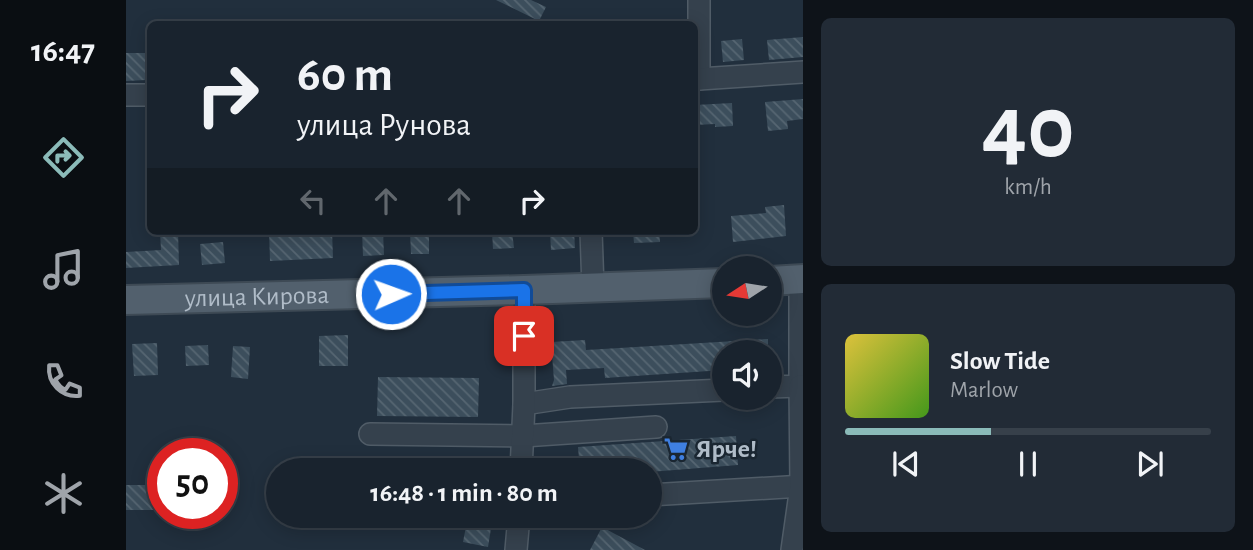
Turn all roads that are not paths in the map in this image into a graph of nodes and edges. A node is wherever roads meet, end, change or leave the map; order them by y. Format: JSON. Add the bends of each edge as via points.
{"nodes":[{"id":1,"x":699,"y":0,"type":"edge"},
{"id":2,"x":698,"y":40,"type":"edge"},
{"id":3,"x":803,"y":72,"type":"edge"},
{"id":4,"x":698,"y":79,"type":"edge"},
{"id":5,"x":126,"y":95,"type":"edge"},
{"id":6,"x":147,"y":95,"type":"edge"},
{"id":7,"x":591,"y":235,"type":"edge"},
{"id":8,"x":802,"y":280,"type":"edge"},
{"id":9,"x":782,"y":281,"type":"edge"},
{"id":10,"x":712,"y":283,"type":"edge"},
{"id":11,"x":593,"y":288,"type":"junction"},
{"id":12,"x":524,"y":290,"type":"junction"},
{"id":13,"x":126,"y":300,"type":"edge"},
{"id":14,"x":802,"y":386,"type":"edge"},
{"id":15,"x":782,"y":387,"type":"edge"},
{"id":16,"x":712,"y":391,"type":"edge"},
{"id":17,"x":524,"y":404,"type":"junction"},
{"id":18,"x":656,"y":427,"type":"dead end"},
{"id":19,"x":370,"y":434,"type":"dead end"},
{"id":20,"x":523,"y":436,"type":"junction"},
{"id":21,"x":522,"y":458,"type":"edge"},
{"id":22,"x":802,"y":486,"type":"edge"},
{"id":23,"x":662,"y":494,"type":"edge"},
{"id":24,"x":518,"y":528,"type":"edge"},
{"id":25,"x":516,"y":550,"type":"edge"},
{"id":26,"x":792,"y":550,"type":"edge"}],
"edges":[{"from":1,"to":2,"type":"street"},
{"from":3,"to":4,"type":"street"},
{"from":5,"to":6,"type":"street"},
{"from":7,"to":11,"type":"street"},
{"from":8,"to":9,"type":"main road"},
{"from":8,"to":14,"type":"street"},
{"from":10,"to":11,"type":"main road","name":"улица Кирова"},
{"from":11,"to":12,"type":"main road","name":"улица Кирова"},
{"from":12,"to":13,"type":"main road","name":"улица Кирова"},
{"from":12,"to":17,"type":"street"},
{"from":14,"to":15,"type":"street"},
{"from":14,"to":22,"type":"street"},
{"from":16,"to":17,"type":"street","via":[[570,397]]},
{"from":17,"to":20,"type":"street"},
{"from":18,"to":20,"type":"street"},
{"from":19,"to":20,"type":"street"},
{"from":20,"to":21,"type":"street"},
{"from":22,"to":23,"type":"street"},
{"from":22,"to":26,"type":"street"},
{"from":24,"to":25,"type":"street"}]}
